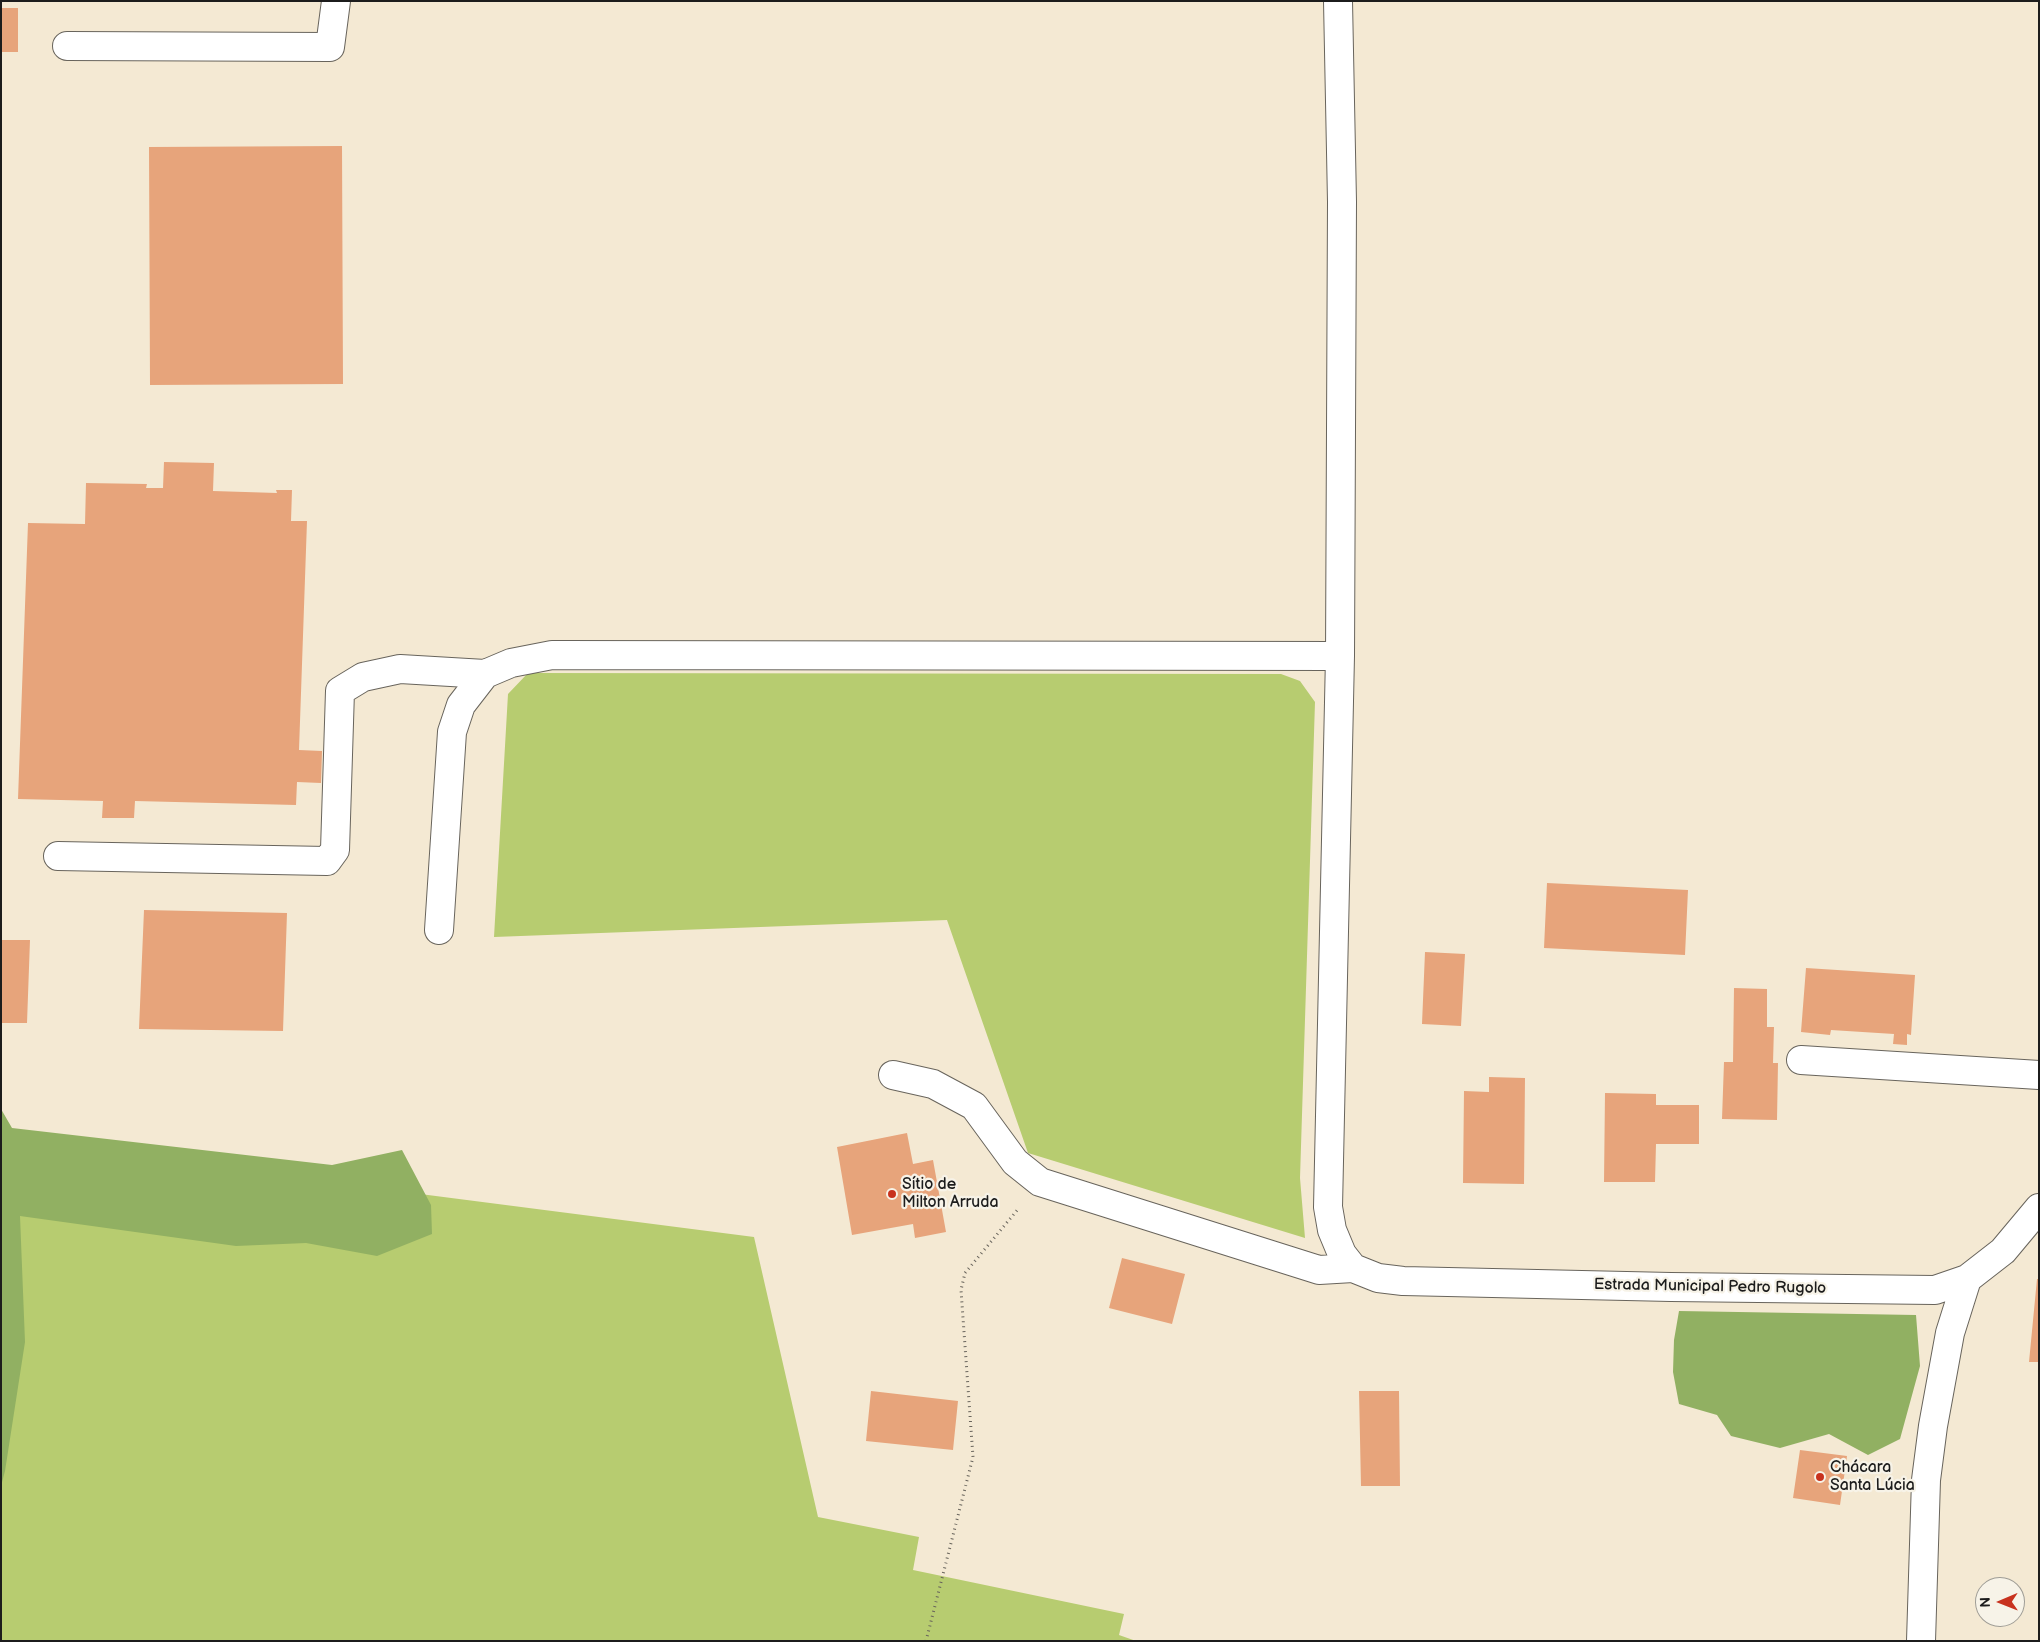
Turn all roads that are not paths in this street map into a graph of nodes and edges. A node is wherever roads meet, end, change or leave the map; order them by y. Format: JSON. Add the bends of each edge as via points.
{"nodes":[{"id":1,"x":336,"y":1,"type":"edge"},
{"id":2,"x":1338,"y":1,"type":"edge"},
{"id":3,"x":68,"y":46,"type":"dead end"},
{"id":4,"x":1340,"y":656,"type":"junction"},
{"id":5,"x":485,"y":674,"type":"junction"},
{"id":6,"x":58,"y":856,"type":"dead end"},
{"id":7,"x":439,"y":930,"type":"dead end"},
{"id":8,"x":1801,"y":1060,"type":"dead end"},
{"id":9,"x":893,"y":1075,"type":"dead end"},
{"id":10,"x":2039,"y":1075,"type":"edge"},
{"id":11,"x":2039,"y":1208,"type":"edge"},
{"id":12,"x":1353,"y":1268,"type":"junction"},
{"id":13,"x":1967,"y":1279,"type":"junction"},
{"id":14,"x":1921,"y":1641,"type":"edge"}],
"edges":[{"from":1,"to":3,"type":"street","via":[[330,47]]},
{"from":2,"to":4,"type":"street","via":[[1342,202]]},
{"from":4,"to":5,"type":"street","via":[[552,655],[511,663]]},
{"from":4,"to":12,"type":"street","via":[[1328,1207],[1332,1230],[1342,1254]]},
{"from":5,"to":6,"type":"street","via":[[400,669],[363,677],[340,691],[336,850],[327,862]]},
{"from":5,"to":7,"type":"street","via":[[461,705],[452,732]]},
{"from":8,"to":10,"type":"street"},
{"from":9,"to":12,"type":"street","via":[[933,1084],[974,1106],[1015,1162],[1040,1182],[1319,1270]]},
{"from":11,"to":13,"type":"street","name":"Estrada Municipal Pedro Rugolo","via":[[2004,1251]]},
{"from":12,"to":13,"type":"street","name":"Estrada Municipal Pedro Rugolo","via":[[1378,1278],[1403,1281],[1671,1287],[1935,1290]]},
{"from":13,"to":14,"type":"street","via":[[1950,1333],[1932,1426],[1926,1480]]}]}
